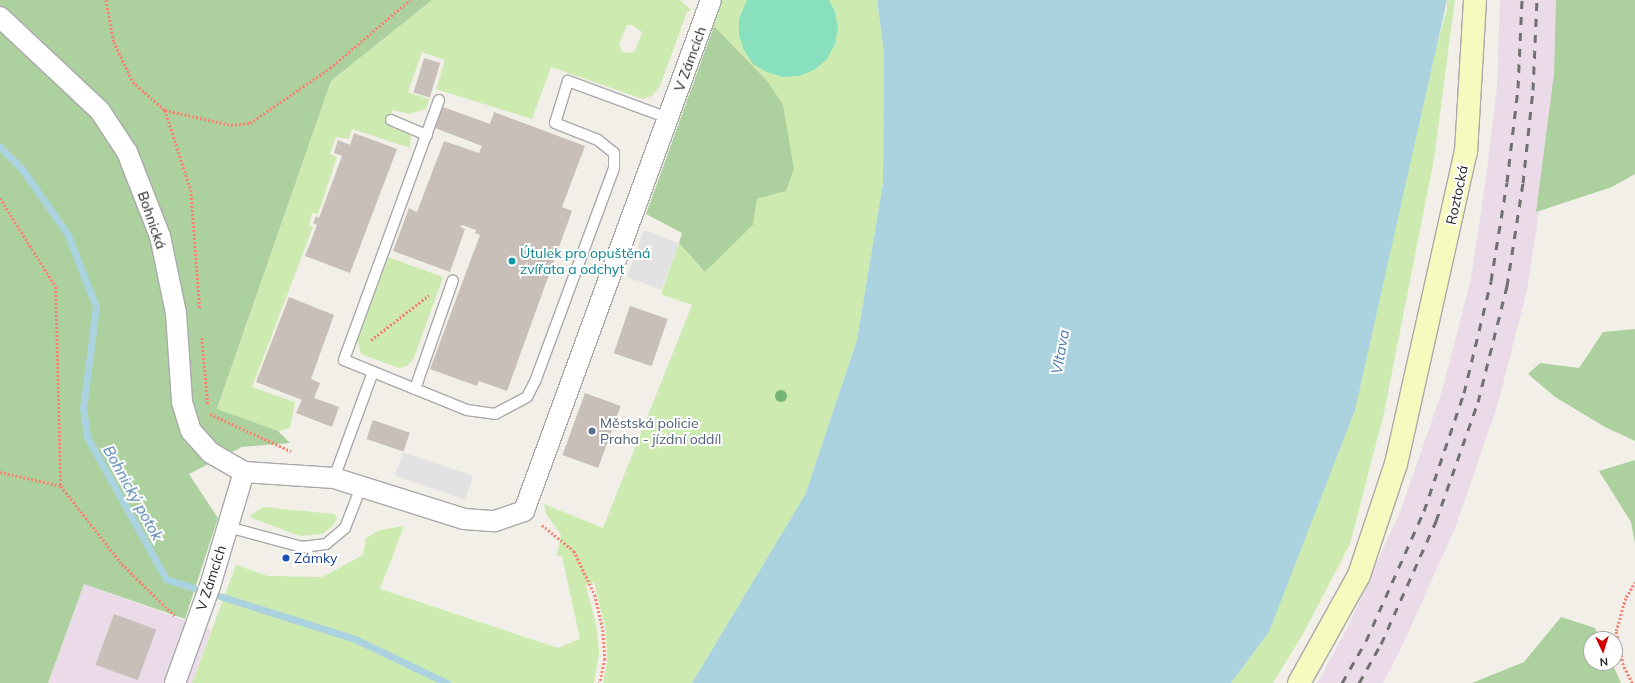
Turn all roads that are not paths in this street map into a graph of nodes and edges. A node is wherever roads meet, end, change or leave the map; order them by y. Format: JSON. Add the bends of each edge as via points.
{"nodes":[{"id":1,"x":711,"y":0,"type":"edge"},
{"id":2,"x":1475,"y":0,"type":"edge"},
{"id":3,"x":0,"y":17,"type":"edge"},
{"id":4,"x":439,"y":100,"type":"dead end"},
{"id":5,"x":668,"y":118,"type":"junction"},
{"id":6,"x":391,"y":120,"type":"dead end"},
{"id":7,"x":427,"y":135,"type":"junction"},
{"id":8,"x":451,"y":284,"type":"road end"},
{"id":9,"x":373,"y":372,"type":"junction"},
{"id":10,"x":415,"y":389,"type":"junction"},
{"id":11,"x":244,"y":472,"type":"junction"},
{"id":12,"x":334,"y":478,"type":"junction"},
{"id":13,"x":361,"y":487,"type":"junction"},
{"id":14,"x":228,"y":527,"type":"junction"},
{"id":15,"x":175,"y":683,"type":"edge"},
{"id":16,"x":1299,"y":683,"type":"edge"}],
"edges":[{"from":1,"to":5,"type":"street","name":"V Zámcích"},
{"from":2,"to":16,"type":"main road","name":"Roztocká","via":[[1466,152],[1416,387],[1396,464],[1359,575]]},
{"from":3,"to":11,"type":"street","name":"Bohnická","via":[[100,111],[127,152],[160,236],[176,313],[182,402],[191,431],[210,453]]},
{"from":4,"to":7,"type":"lane"},
{"from":5,"to":10,"type":"lane","via":[[568,81],[555,123],[598,140],[614,153],[614,168],[536,379],[527,397],[495,414],[467,410]]},
{"from":5,"to":13,"type":"street","name":"V Zámcích","via":[[524,511],[495,521],[464,519]]},
{"from":6,"to":7,"type":"lane"},
{"from":7,"to":9,"type":"lane","via":[[344,360]]},
{"from":8,"to":10,"type":"lane"},
{"from":9,"to":10,"type":"lane"},
{"from":9,"to":12,"type":"lane"},
{"from":11,"to":12,"type":"street"},
{"from":11,"to":14,"type":"street","name":"V Zámcích"},
{"from":12,"to":13,"type":"street"},
{"from":13,"to":14,"type":"lane","via":[[345,528],[326,544],[302,547]]},
{"from":14,"to":15,"type":"street","name":"V Zámcích"}]}
